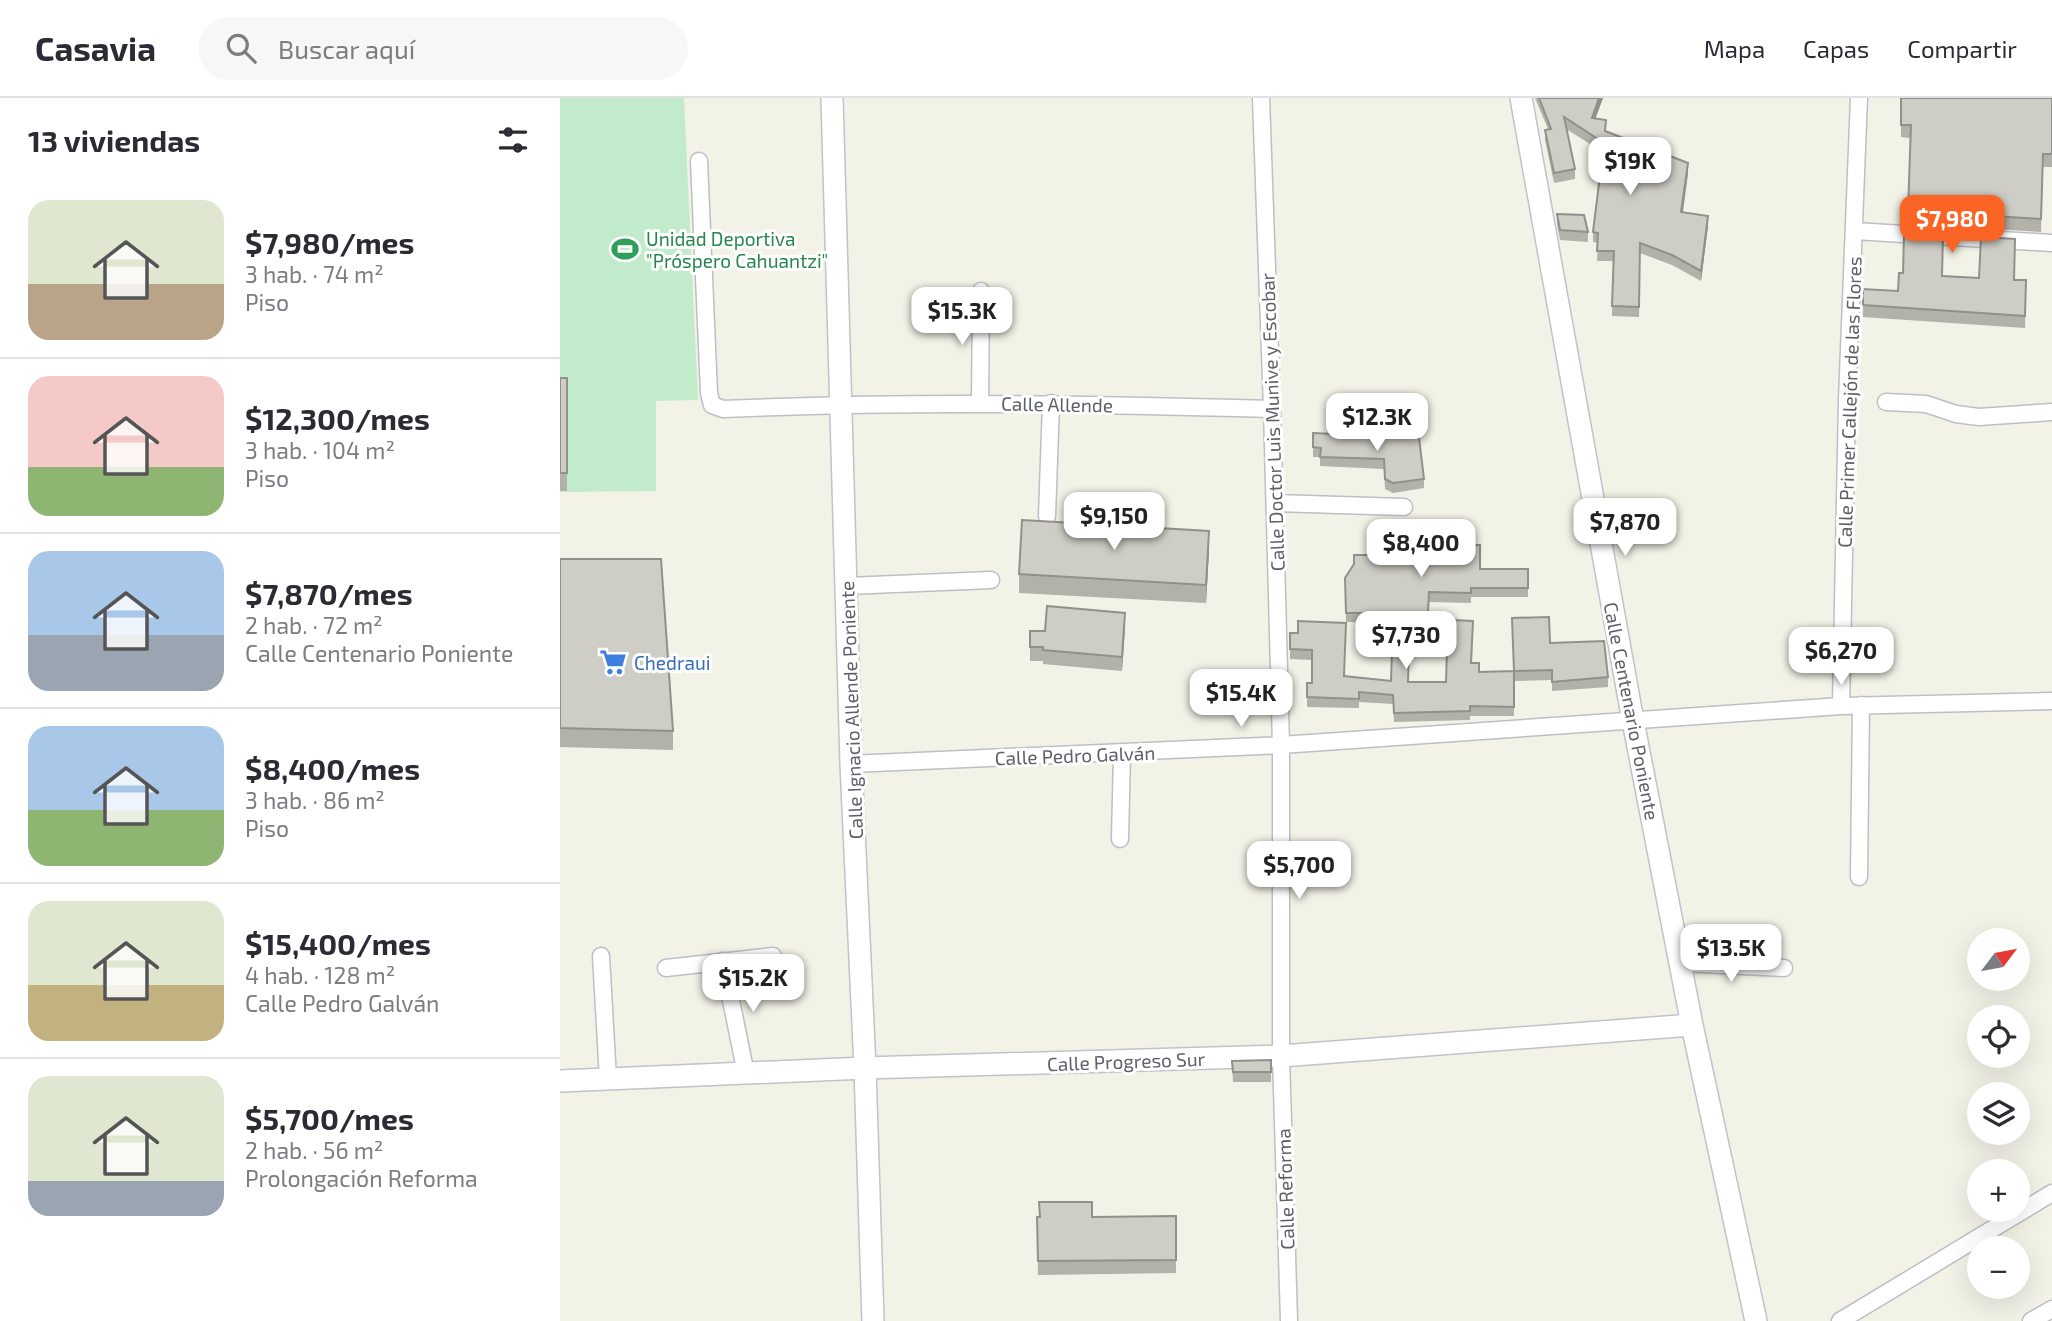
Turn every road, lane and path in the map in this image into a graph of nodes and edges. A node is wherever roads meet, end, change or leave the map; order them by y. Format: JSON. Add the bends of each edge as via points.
{"nodes":[{"id":1,"x":832,"y":98,"type":"edge"},
{"id":2,"x":1261,"y":98,"type":"edge"},
{"id":3,"x":1521,"y":98,"type":"edge"},
{"id":4,"x":1860,"y":98,"type":"edge"},
{"id":5,"x":699,"y":161,"type":"dead end"},
{"id":6,"x":1855,"y":231,"type":"junction"},
{"id":7,"x":2052,"y":243,"type":"edge"},
{"id":8,"x":981,"y":291,"type":"dead end"},
{"id":9,"x":1051,"y":402,"type":"junction"},
{"id":10,"x":1886,"y":402,"type":"dead end"},
{"id":11,"x":981,"y":403,"type":"junction"},
{"id":12,"x":842,"y":404,"type":"junction"},
{"id":13,"x":1272,"y":409,"type":"junction"},
{"id":14,"x":2052,"y":412,"type":"edge"},
{"id":15,"x":1275,"y":503,"type":"junction"},
{"id":16,"x":1404,"y":507,"type":"dead end"},
{"id":17,"x":1047,"y":516,"type":"dead end"},
{"id":18,"x":991,"y":580,"type":"dead end"},
{"id":19,"x":847,"y":586,"type":"junction"},
{"id":20,"x":2052,"y":701,"type":"edge"},
{"id":21,"x":1861,"y":705,"type":"junction"},
{"id":22,"x":1841,"y":706,"type":"junction"},
{"id":23,"x":1633,"y":721,"type":"junction"},
{"id":24,"x":1281,"y":746,"type":"junction"},
{"id":25,"x":1122,"y":753,"type":"junction"},
{"id":26,"x":851,"y":764,"type":"junction"},
{"id":27,"x":1120,"y":839,"type":"dead end"},
{"id":28,"x":1859,"y":877,"type":"dead end"},
{"id":29,"x":773,"y":956,"type":"dead end"},
{"id":30,"x":601,"y":957,"type":"dead end"},
{"id":31,"x":723,"y":961,"type":"junction"},
{"id":32,"x":1680,"y":963,"type":"junction"},
{"id":33,"x":666,"y":968,"type":"dead end"},
{"id":34,"x":1784,"y":968,"type":"dead end"},
{"id":35,"x":1692,"y":1025,"type":"junction"},
{"id":36,"x":1281,"y":1056,"type":"junction"},
{"id":37,"x":865,"y":1068,"type":"junction"},
{"id":38,"x":746,"y":1074,"type":"junction"},
{"id":39,"x":608,"y":1079,"type":"junction"},
{"id":40,"x":560,"y":1081,"type":"edge"},
{"id":41,"x":2052,"y":1192,"type":"edge"},
{"id":42,"x":2052,"y":1309,"type":"edge"},
{"id":43,"x":873,"y":1321,"type":"edge"},
{"id":44,"x":1289,"y":1321,"type":"edge"},
{"id":45,"x":1756,"y":1321,"type":"edge"},
{"id":46,"x":1840,"y":1321,"type":"edge"},
{"id":47,"x":2031,"y":1321,"type":"edge"}],
"edges":[{"from":1,"to":12,"type":"street","name":"Calle Ignacio Allende Poniente"},
{"from":2,"to":13,"type":"street","name":"Calle Doctor Luis Munive y Escobar"},
{"from":3,"to":23,"type":"street","name":"Calle Centenario Poniente"},
{"from":4,"to":6,"type":"street","name":"Calle Primer Callejón de las Flores"},
{"from":5,"to":12,"type":"street","name":"Calle Allende","via":[[712,405],[723,410]]},
{"from":6,"to":7,"type":"street"},
{"from":6,"to":22,"type":"street","name":"Calle Primer Callejón de las Flores"},
{"from":8,"to":11,"type":"street"},
{"from":9,"to":11,"type":"street","name":"Calle Allende"},
{"from":9,"to":13,"type":"street","name":"Calle Allende"},
{"from":9,"to":17,"type":"street"},
{"from":10,"to":14,"type":"street","via":[[1926,404],[1979,417]]},
{"from":11,"to":12,"type":"street","name":"Calle Allende"},
{"from":12,"to":19,"type":"street","name":"Calle Ignacio Allende Poniente"},
{"from":13,"to":15,"type":"street","name":"Calle Doctor Luis Munive y Escobar"},
{"from":15,"to":16,"type":"street"},
{"from":15,"to":24,"type":"street","name":"Calle Doctor Luis Munive y Escobar"},
{"from":18,"to":19,"type":"street"},
{"from":19,"to":26,"type":"street","name":"Calle Ignacio Allende Poniente"},
{"from":20,"to":21,"type":"street","name":"Calle Pedro Galván"},
{"from":21,"to":22,"type":"street","name":"Calle Pedro Galván"},
{"from":21,"to":28,"type":"street"},
{"from":22,"to":23,"type":"street","name":"Calle Pedro Galván"},
{"from":23,"to":24,"type":"street","name":"Calle Pedro Galván"},
{"from":23,"to":32,"type":"street","name":"Calle Centenario Poniente"},
{"from":24,"to":25,"type":"street","name":"Calle Pedro Galván"},
{"from":24,"to":36,"type":"street","name":"Calle Doctor Luis Munive y Escobar"},
{"from":25,"to":26,"type":"street","name":"Calle Pedro Galván"},
{"from":25,"to":27,"type":"street"},
{"from":26,"to":37,"type":"street","name":"Calle Ignacio Allende Poniente"},
{"from":29,"to":31,"type":"street"},
{"from":30,"to":39,"type":"street"},
{"from":31,"to":33,"type":"street"},
{"from":31,"to":38,"type":"street"},
{"from":32,"to":34,"type":"street"},
{"from":32,"to":35,"type":"street","name":"Calle Centenario Poniente"},
{"from":35,"to":36,"type":"street","name":"Calle Progreso Sur"},
{"from":35,"to":45,"type":"street","name":"Calle Centenario Poniente"},
{"from":36,"to":37,"type":"street","name":"Calle Progreso Sur"},
{"from":36,"to":44,"type":"street","name":"Calle Reforma"},
{"from":37,"to":38,"type":"street","name":"Calle Progreso Sur"},
{"from":37,"to":43,"type":"street","name":"Calle Ignacio Allende Poniente"},
{"from":38,"to":39,"type":"street","name":"Calle Progreso Sur"},
{"from":39,"to":40,"type":"street","name":"Calle Progreso Sur"},
{"from":41,"to":46,"type":"street"},
{"from":42,"to":47,"type":"street"}]}
